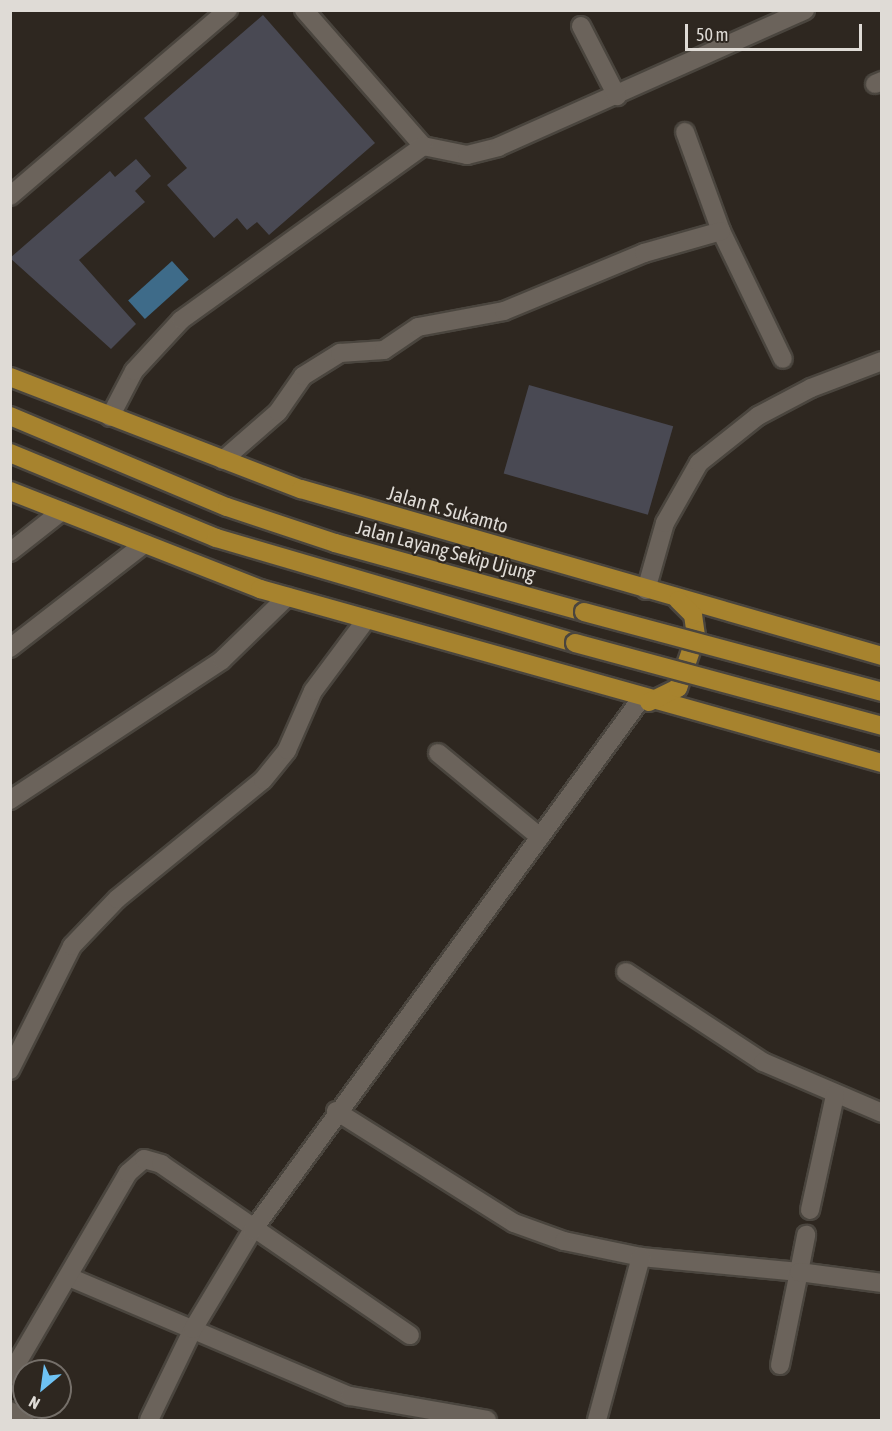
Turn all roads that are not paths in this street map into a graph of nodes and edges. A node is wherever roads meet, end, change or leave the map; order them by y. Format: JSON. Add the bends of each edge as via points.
{"nodes":[{"id":1,"x":228,"y":10,"type":"edge"},
{"id":2,"x":304,"y":10,"type":"edge"},
{"id":3,"x":805,"y":10,"type":"edge"},
{"id":4,"x":581,"y":26,"type":"dead end"},
{"id":5,"x":617,"y":96,"type":"junction"},
{"id":6,"x":685,"y":132,"type":"dead end"},
{"id":7,"x":423,"y":146,"type":"junction"},
{"id":8,"x":10,"y":196,"type":"edge"},
{"id":9,"x":721,"y":231,"type":"junction"},
{"id":10,"x":783,"y":359,"type":"dead end"},
{"id":11,"x":882,"y":361,"type":"edge"},
{"id":12,"x":10,"y":377,"type":"edge"},
{"id":13,"x":10,"y":416,"type":"edge"},
{"id":14,"x":110,"y":417,"type":"junction"},
{"id":15,"x":10,"y":453,"type":"edge"},
{"id":16,"x":223,"y":460,"type":"junction"},
{"id":17,"x":10,"y":490,"type":"edge"},
{"id":18,"x":62,"y":512,"type":"junction"},
{"id":19,"x":144,"y":544,"type":"junction"},
{"id":20,"x":10,"y":552,"type":"edge"},
{"id":21,"x":646,"y":590,"type":"junction"},
{"id":22,"x":287,"y":597,"type":"junction"},
{"id":23,"x":678,"y":600,"type":"junction"},
{"id":24,"x":366,"y":620,"type":"junction"},
{"id":25,"x":10,"y":648,"type":"edge"},
{"id":26,"x":882,"y":656,"type":"edge"},
{"id":27,"x":882,"y":692,"type":"edge"},
{"id":28,"x":645,"y":700,"type":"junction"},
{"id":29,"x":882,"y":726,"type":"edge"},
{"id":30,"x":438,"y":753,"type":"dead end"},
{"id":31,"x":882,"y":763,"type":"edge"},
{"id":32,"x":10,"y":800,"type":"edge"},
{"id":33,"x":540,"y":837,"type":"junction"},
{"id":34,"x":626,"y":972,"type":"dead end"},
{"id":35,"x":10,"y":1070,"type":"edge"},
{"id":36,"x":835,"y":1095,"type":"junction"},
{"id":37,"x":336,"y":1111,"type":"junction"},
{"id":38,"x":882,"y":1113,"type":"edge"},
{"id":39,"x":810,"y":1209,"type":"dead end"},
{"id":40,"x":252,"y":1231,"type":"junction"},
{"id":41,"x":806,"y":1235,"type":"dead end"},
{"id":42,"x":641,"y":1257,"type":"junction"},
{"id":43,"x":799,"y":1272,"type":"junction"},
{"id":44,"x":69,"y":1277,"type":"junction"},
{"id":45,"x":882,"y":1283,"type":"edge"},
{"id":46,"x":193,"y":1329,"type":"junction"},
{"id":47,"x":410,"y":1335,"type":"dead end"},
{"id":48,"x":780,"y":1365,"type":"dead end"},
{"id":49,"x":10,"y":1375,"type":"edge"},
{"id":50,"x":10,"y":1411,"type":"edge"},
{"id":51,"x":25,"y":1420,"type":"edge"},
{"id":52,"x":149,"y":1420,"type":"edge"},
{"id":53,"x":487,"y":1420,"type":"edge"},
{"id":54,"x":597,"y":1420,"type":"edge"}],
"edges":[{"from":1,"to":8,"type":"street"},
{"from":2,"to":7,"type":"street"},
{"from":3,"to":5,"type":"street"},
{"from":4,"to":5,"type":"street"},
{"from":5,"to":7,"type":"street","via":[[482,153],[455,154]]},
{"from":6,"to":9,"type":"street"},
{"from":7,"to":14,"type":"street","via":[[181,320],[134,371]]},
{"from":9,"to":10,"type":"street"},
{"from":9,"to":16,"type":"street","via":[[644,253],[504,311],[418,327],[384,350],[340,353],[303,376],[278,412]]},
{"from":11,"to":21,"type":"street","via":[[811,388],[758,416],[699,463],[665,523]]},
{"from":12,"to":14,"type":"highway","name":"Jalan R. Sukamto"},
{"from":13,"to":27,"type":"highway","name":"Jalan Layang Sekip Ujung","bridge":true,"via":[[227,507],[334,543]]},
{"from":14,"to":16,"type":"highway","name":"Jalan R. Sukamto"},
{"from":15,"to":29,"type":"highway","bridge":true,"via":[[216,538],[575,643]]},
{"from":16,"to":21,"type":"highway","name":"Jalan R. Sukamto","via":[[301,489]]},
{"from":17,"to":18,"type":"highway"},
{"from":18,"to":19,"type":"highway"},
{"from":18,"to":20,"type":"street"},
{"from":19,"to":22,"type":"highway"},
{"from":19,"to":25,"type":"street"},
{"from":21,"to":23,"type":"highway","name":"Jalan R. Sukamto"},
{"from":22,"to":24,"type":"highway"},
{"from":22,"to":32,"type":"street","via":[[222,660]]},
{"from":23,"to":26,"type":"highway","name":"Jalan R. Sukamto"},
{"from":23,"to":28,"type":"highway","via":[[693,615],[696,636],[678,688]]},
{"from":24,"to":28,"type":"highway"},
{"from":24,"to":35,"type":"street","via":[[313,691],[287,750],[263,780],[117,899],[72,946]]},
{"from":28,"to":31,"type":"highway"},
{"from":28,"to":33,"type":"street"},
{"from":30,"to":33,"type":"street"},
{"from":33,"to":37,"type":"street"},
{"from":34,"to":36,"type":"street","via":[[763,1062]]},
{"from":36,"to":38,"type":"street"},
{"from":36,"to":39,"type":"street"},
{"from":37,"to":40,"type":"street"},
{"from":37,"to":42,"type":"street","via":[[514,1223],[564,1241]]},
{"from":40,"to":44,"type":"street","via":[[161,1164],[144,1159],[131,1167]]},
{"from":40,"to":46,"type":"street"},
{"from":40,"to":47,"type":"street"},
{"from":41,"to":43,"type":"street"},
{"from":42,"to":43,"type":"street"},
{"from":42,"to":54,"type":"street"},
{"from":43,"to":45,"type":"street"},
{"from":43,"to":48,"type":"street"},
{"from":44,"to":46,"type":"street"},
{"from":44,"to":49,"type":"street"},
{"from":46,"to":52,"type":"street"},
{"from":46,"to":53,"type":"street","via":[[351,1396]]},
{"from":50,"to":51,"type":"street"}]}
